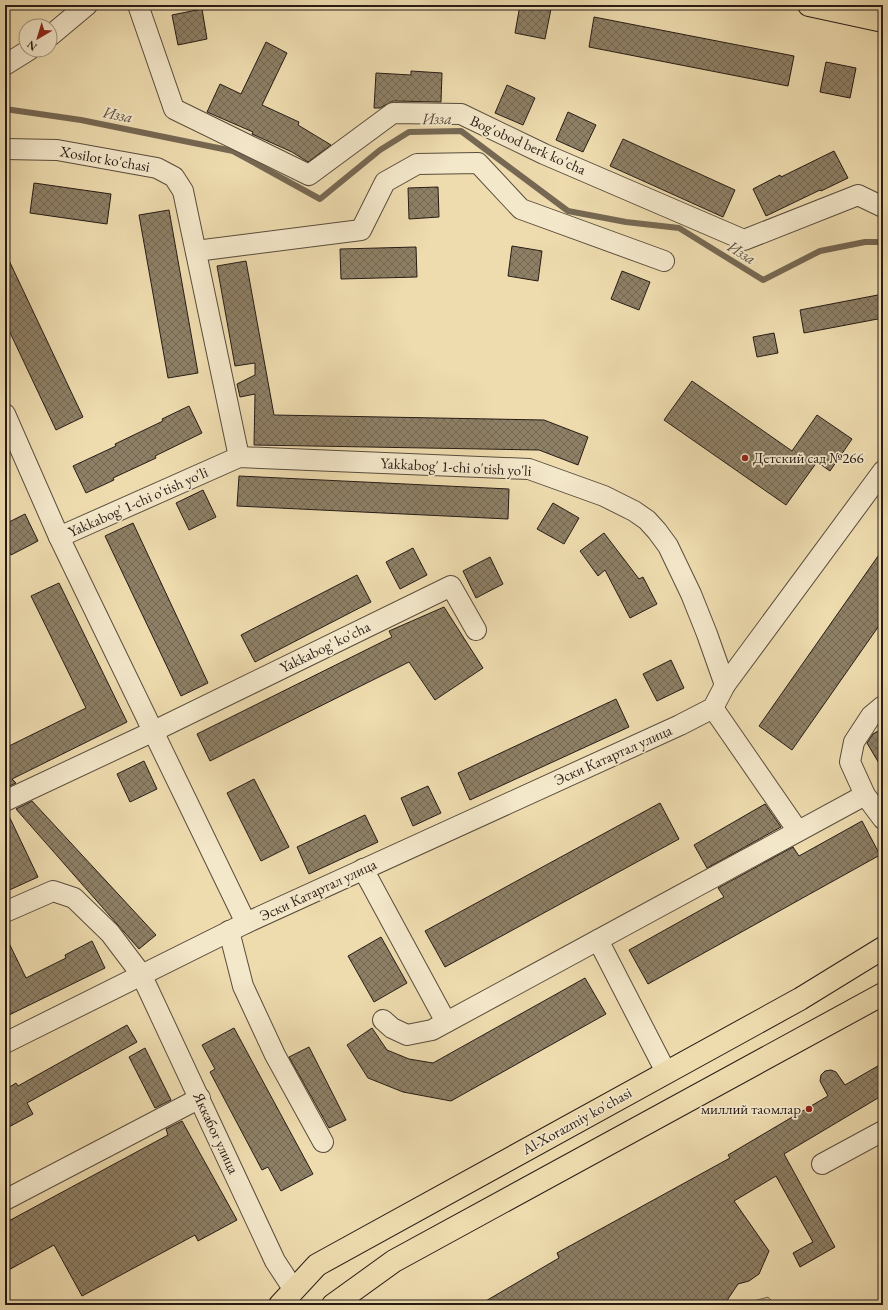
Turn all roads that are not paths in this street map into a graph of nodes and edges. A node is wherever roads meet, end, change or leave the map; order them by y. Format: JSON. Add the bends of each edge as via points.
{"nodes":[{"id":1,"x":87,"y":5,"type":"edge"},
{"id":2,"x":138,"y":5,"type":"edge"},
{"id":3,"x":809,"y":5,"type":"edge"},
{"id":4,"x":883,"y":21,"type":"edge"},
{"id":5,"x":58,"y":30,"type":"edge"},
{"id":6,"x":18,"y":57,"type":"edge"},
{"id":7,"x":5,"y":65,"type":"edge"},
{"id":8,"x":5,"y":149,"type":"edge"},
{"id":9,"x":883,"y":207,"type":"edge"},
{"id":10,"x":196,"y":251,"type":"junction"},
{"id":11,"x":664,"y":261,"type":"dead end"},
{"id":12,"x":5,"y":414,"type":"edge"},
{"id":13,"x":11,"y":443,"type":"edge"},
{"id":14,"x":239,"y":457,"type":"junction"},
{"id":15,"x":883,"y":471,"type":"edge"},
{"id":16,"x":59,"y":537,"type":"junction"},
{"id":17,"x":476,"y":630,"type":"dead end"},
{"id":18,"x":725,"y":685,"type":"junction"},
{"id":19,"x":883,"y":706,"type":"edge"},
{"id":20,"x":713,"y":708,"type":"junction"},
{"id":21,"x":154,"y":731,"type":"junction"},
{"id":22,"x":865,"y":795,"type":"junction"},
{"id":23,"x":5,"y":801,"type":"edge"},
{"id":24,"x":883,"y":819,"type":"edge"},
{"id":25,"x":798,"y":831,"type":"junction"},
{"id":26,"x":363,"y":869,"type":"junction"},
{"id":27,"x":5,"y":912,"type":"edge"},
{"id":28,"x":238,"y":927,"type":"junction"},
{"id":29,"x":598,"y":940,"type":"junction"},
{"id":30,"x":883,"y":948,"type":"edge"},
{"id":31,"x":141,"y":974,"type":"junction"},
{"id":32,"x":883,"y":994,"type":"edge"},
{"id":33,"x":383,"y":1020,"type":"dead end"},
{"id":34,"x":446,"y":1022,"type":"junction"},
{"id":35,"x":5,"y":1043,"type":"edge"},
{"id":36,"x":666,"y":1072,"type":"junction"},
{"id":37,"x":200,"y":1098,"type":"junction"},
{"id":38,"x":883,"y":1132,"type":"edge"},
{"id":39,"x":323,"y":1142,"type":"dead end"},
{"id":40,"x":822,"y":1164,"type":"dead end"},
{"id":41,"x":5,"y":1200,"type":"edge"},
{"id":42,"x":287,"y":1298,"type":"edge"},
{"id":43,"x":333,"y":1305,"type":"edge"}],
"edges":[{"from":1,"to":5,"type":"street"},
{"from":2,"to":9,"type":"street","name":"Bog'obod berk ko'cha","via":[[174,109],[309,175],[393,113],[460,114],[544,154],[744,240],[858,195]]},
{"from":3,"to":4,"type":"main road"},
{"from":6,"to":7,"type":"street"},
{"from":8,"to":10,"type":"street","name":"Xosilot ko'chasi","via":[[57,150],[163,171],[174,177],[183,191]]},
{"from":10,"to":11,"type":"street","via":[[361,230],[385,182],[416,164],[478,163],[521,209]]},
{"from":10,"to":14,"type":"street"},
{"from":12,"to":13,"type":"street"},
{"from":13,"to":16,"type":"street"},
{"from":14,"to":16,"type":"street","name":"Yakkabog' 1-chi o'tish yo'li"},
{"from":14,"to":18,"type":"street","name":"Yakkabog' 1-chi o'tish yo'li","via":[[529,469],[604,496],[634,510],[647,520],[668,546],[691,594]]},
{"from":15,"to":18,"type":"street"},
{"from":16,"to":21,"type":"street"},
{"from":17,"to":21,"type":"street","name":"Yakkabog' ko'cha","via":[[451,586]]},
{"from":18,"to":20,"type":"street"},
{"from":19,"to":22,"type":"street","via":[[871,716],[854,742],[850,762]]},
{"from":20,"to":25,"type":"street"},
{"from":20,"to":26,"type":"street","name":"Эски Катартал улица"},
{"from":21,"to":23,"type":"street"},
{"from":21,"to":28,"type":"street"},
{"from":22,"to":24,"type":"street"},
{"from":22,"to":25,"type":"street"},
{"from":25,"to":29,"type":"street"},
{"from":26,"to":28,"type":"street","name":"Эски Катартал улица"},
{"from":26,"to":34,"type":"street"},
{"from":27,"to":31,"type":"street","name":"Яккабог улица","via":[[53,891],[74,898],[110,933]]},
{"from":28,"to":31,"type":"street","name":"Эски Катартал улица"},
{"from":28,"to":39,"type":"street","via":[[243,986],[275,1055]]},
{"from":29,"to":34,"type":"street"},
{"from":29,"to":36,"type":"street"},
{"from":30,"to":36,"type":"main road","name":"Al-Xorazmiy ko'chasi","via":[[800,999]]},
{"from":31,"to":35,"type":"street","name":"Эски Катартал улица"},
{"from":31,"to":37,"type":"street","name":"Яккабог улица"},
{"from":32,"to":43,"type":"main road","via":[[394,1261]]},
{"from":33,"to":34,"type":"street","via":[[406,1035],[432,1030]]},
{"from":36,"to":42,"type":"main road","name":"Al-Xorazmiy ko'chasi","via":[[317,1265]]},
{"from":37,"to":41,"type":"street"},
{"from":37,"to":42,"type":"street","name":"Яккабог улица","via":[[275,1261]]},
{"from":38,"to":40,"type":"street"}]}
